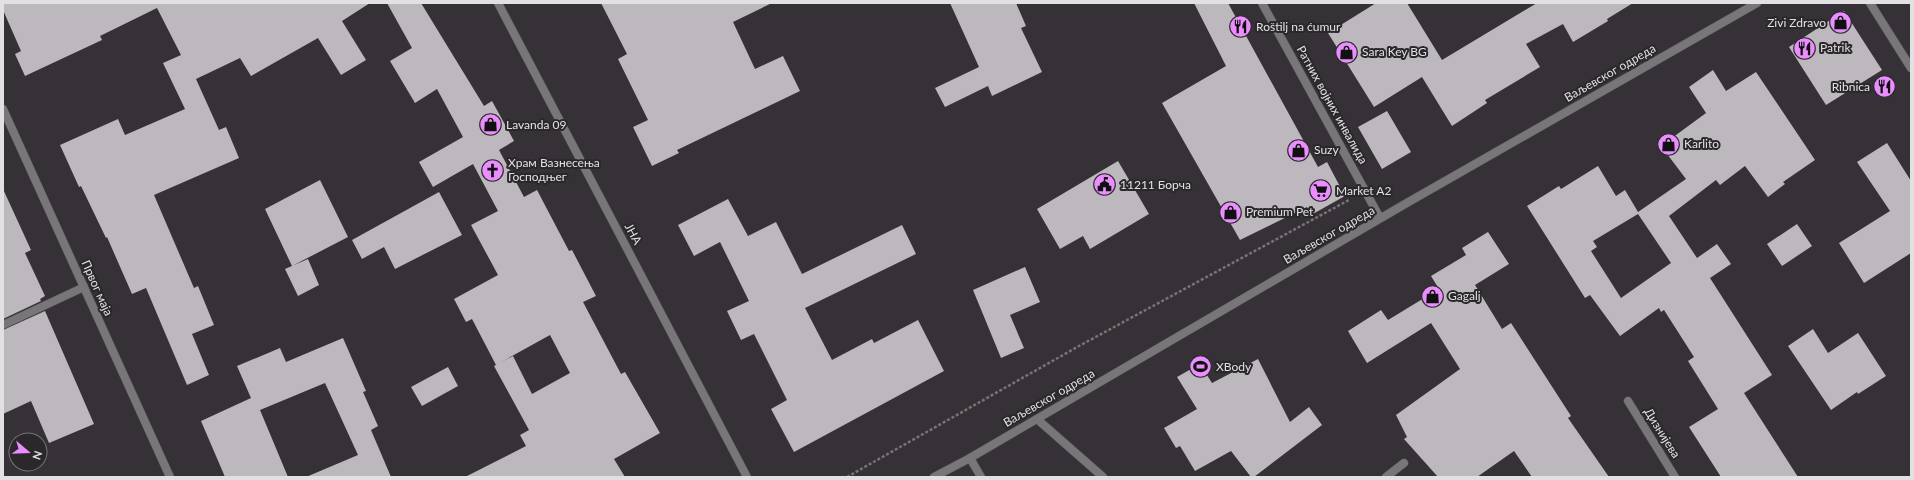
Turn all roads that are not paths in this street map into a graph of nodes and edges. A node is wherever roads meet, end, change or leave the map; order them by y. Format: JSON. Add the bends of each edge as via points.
{"nodes":[{"id":1,"x":498,"y":3,"type":"edge"},
{"id":2,"x":1262,"y":3,"type":"edge"},
{"id":3,"x":1758,"y":3,"type":"edge"},
{"id":4,"x":1870,"y":3,"type":"edge"},
{"id":5,"x":1911,"y":68,"type":"edge"},
{"id":6,"x":3,"y":109,"type":"edge"},
{"id":7,"x":1380,"y":218,"type":"junction"},
{"id":8,"x":84,"y":287,"type":"junction"},
{"id":9,"x":3,"y":325,"type":"edge"},
{"id":10,"x":1628,"y":401,"type":"dead end"},
{"id":11,"x":1037,"y":419,"type":"junction"},
{"id":12,"x":970,"y":458,"type":"junction"},
{"id":13,"x":1404,"y":463,"type":"dead end"},
{"id":14,"x":170,"y":477,"type":"edge"},
{"id":15,"x":747,"y":477,"type":"edge"},
{"id":16,"x":934,"y":477,"type":"edge"},
{"id":17,"x":982,"y":477,"type":"edge"},
{"id":18,"x":1103,"y":477,"type":"edge"},
{"id":19,"x":1386,"y":477,"type":"edge"},
{"id":20,"x":1675,"y":477,"type":"edge"}],
"edges":[{"from":1,"to":15,"type":"street","name":"ЈНА"},
{"from":2,"to":7,"type":"street","name":"Ратних војних инвалида"},
{"from":3,"to":7,"type":"street","name":"Ваљевског одреда"},
{"from":4,"to":5,"type":"street"},
{"from":6,"to":8,"type":"street","name":"Првог маја"},
{"from":7,"to":11,"type":"street","name":"Ваљевског одреда"},
{"from":8,"to":9,"type":"street"},
{"from":8,"to":14,"type":"street","name":"Првог маја"},
{"from":10,"to":20,"type":"street","name":"Дизнијева"},
{"from":11,"to":12,"type":"street","name":"Ваљевског одреда"},
{"from":11,"to":18,"type":"street"},
{"from":12,"to":16,"type":"street","name":"Ваљевског одреда"},
{"from":12,"to":17,"type":"street"},
{"from":13,"to":19,"type":"street"}]}
